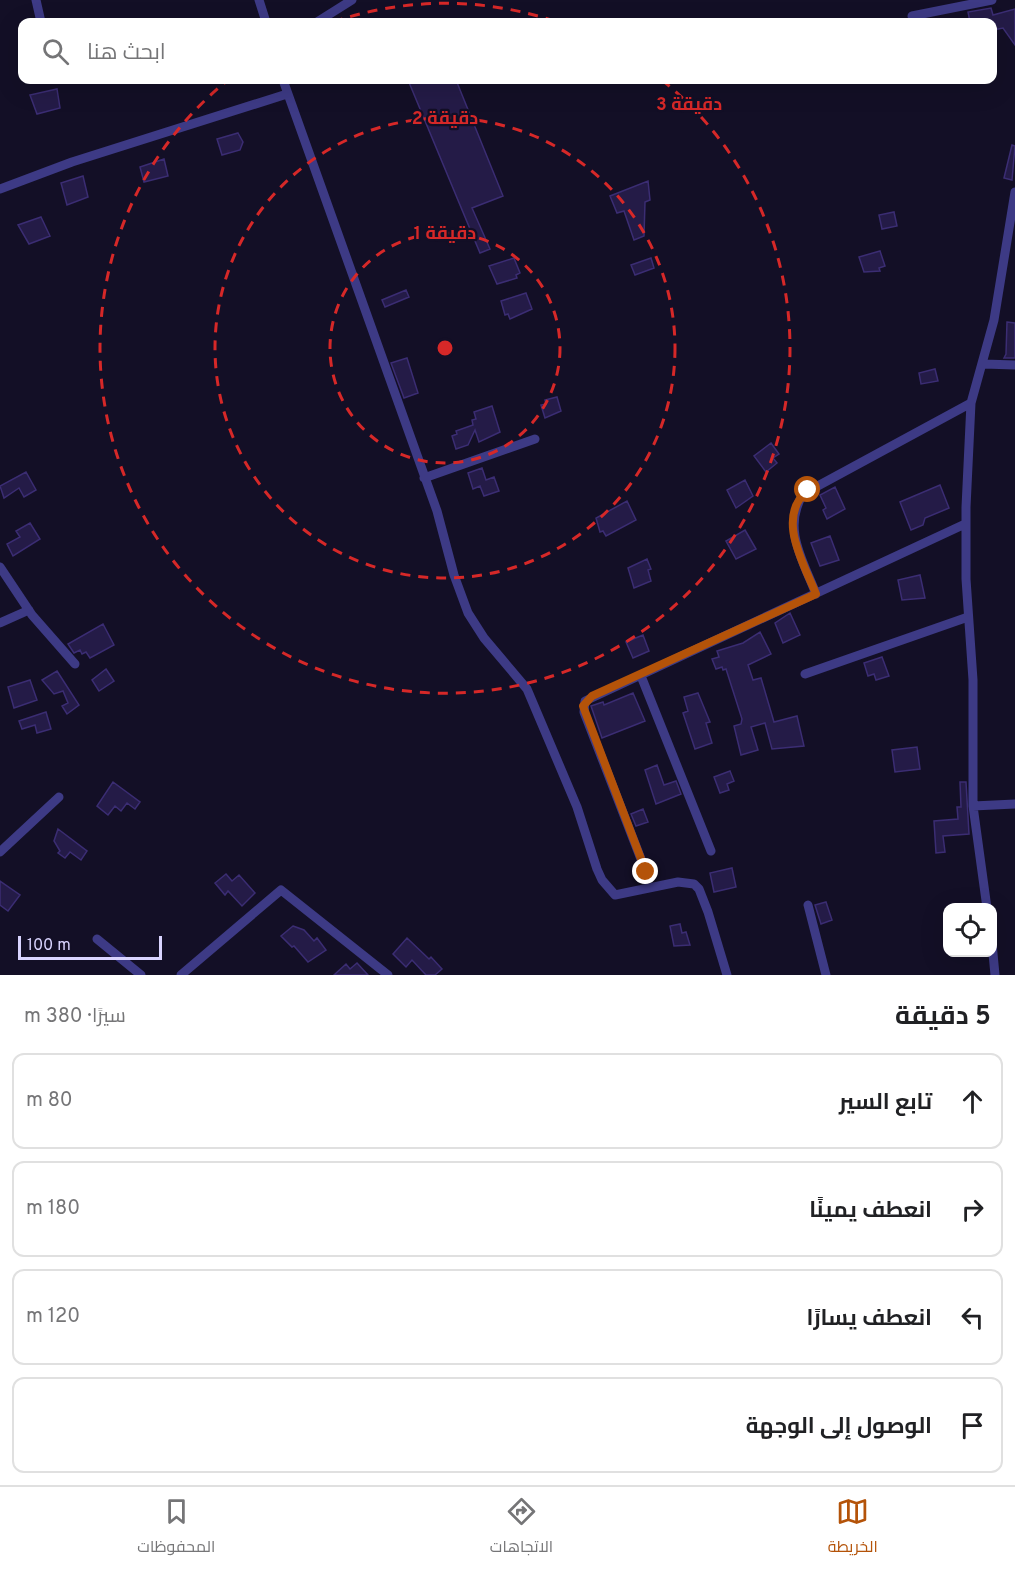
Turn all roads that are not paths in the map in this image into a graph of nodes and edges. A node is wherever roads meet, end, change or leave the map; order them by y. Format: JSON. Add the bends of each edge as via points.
{"nodes":[{"id":1,"x":36,"y":0,"type":"edge"},
{"id":2,"x":259,"y":0,"type":"edge"},
{"id":3,"x":352,"y":0,"type":"edge"},
{"id":4,"x":992,"y":0,"type":"edge"},
{"id":5,"x":912,"y":16,"type":"dead end"},
{"id":6,"x":41,"y":18,"type":"edge"},
{"id":7,"x":265,"y":18,"type":"edge"},
{"id":8,"x":323,"y":18,"type":"edge"},
{"id":9,"x":284,"y":84,"type":"edge"},
{"id":10,"x":287,"y":94,"type":"junction"},
{"id":11,"x":0,"y":189,"type":"edge"},
{"id":12,"x":1015,"y":192,"type":"edge"},
{"id":13,"x":1011,"y":240,"type":"edge"},
{"id":14,"x":984,"y":364,"type":"junction"},
{"id":15,"x":1015,"y":366,"type":"edge"},
{"id":16,"x":971,"y":403,"type":"junction"},
{"id":17,"x":535,"y":439,"type":"dead end"},
{"id":18,"x":424,"y":478,"type":"junction"},
{"id":19,"x":965,"y":524,"type":"junction"},
{"id":20,"x":0,"y":567,"type":"edge"},
{"id":21,"x":816,"y":594,"type":"junction"},
{"id":22,"x":29,"y":610,"type":"junction"},
{"id":23,"x":968,"y":617,"type":"junction"},
{"id":24,"x":0,"y":624,"type":"edge"},
{"id":25,"x":75,"y":664,"type":"dead end"},
{"id":26,"x":805,"y":674,"type":"dead end"},
{"id":27,"x":641,"y":676,"type":"junction"},
{"id":28,"x":59,"y":797,"type":"dead end"},
{"id":29,"x":1015,"y":804,"type":"edge"},
{"id":30,"x":973,"y":806,"type":"junction"},
{"id":31,"x":711,"y":851,"type":"dead end"},
{"id":32,"x":0,"y":852,"type":"edge"},
{"id":33,"x":646,"y":872,"type":"dead end"},
{"id":34,"x":986,"y":903,"type":"edge"},
{"id":35,"x":808,"y":905,"type":"dead end"},
{"id":36,"x":98,"y":939,"type":"dead end"},
{"id":37,"x":994,"y":957,"type":"edge"},
{"id":38,"x":141,"y":975,"type":"edge"},
{"id":39,"x":182,"y":975,"type":"edge"},
{"id":40,"x":388,"y":975,"type":"edge"},
{"id":41,"x":727,"y":975,"type":"edge"},
{"id":42,"x":826,"y":975,"type":"edge"},
{"id":43,"x":995,"y":975,"type":"edge"}],
"edges":[{"from":1,"to":6,"type":"street"},
{"from":2,"to":7,"type":"street"},
{"from":3,"to":8,"type":"street"},
{"from":4,"to":5,"type":"street"},
{"from":9,"to":10,"type":"street"},
{"from":10,"to":11,"type":"street","via":[[72,162]]},
{"from":10,"to":18,"type":"street"},
{"from":12,"to":13,"type":"street"},
{"from":13,"to":14,"type":"street"},
{"from":14,"to":15,"type":"street"},
{"from":14,"to":16,"type":"street"},
{"from":16,"to":19,"type":"street"},
{"from":16,"to":21,"type":"street","via":[[803,494],[793,516],[792,530]]},
{"from":17,"to":18,"type":"street"},
{"from":18,"to":41,"type":"street","via":[[468,613],[527,689],[577,807],[602,880],[615,895],[678,882],[694,884],[708,912]]},
{"from":19,"to":21,"type":"street"},
{"from":19,"to":23,"type":"street"},
{"from":20,"to":22,"type":"street"},
{"from":21,"to":27,"type":"street"},
{"from":22,"to":24,"type":"street"},
{"from":22,"to":25,"type":"street"},
{"from":23,"to":26,"type":"street"},
{"from":23,"to":30,"type":"street","via":[[974,680]]},
{"from":27,"to":31,"type":"street"},
{"from":27,"to":33,"type":"street","via":[[592,696],[583,706]]},
{"from":28,"to":32,"type":"street"},
{"from":29,"to":30,"type":"street"},
{"from":30,"to":34,"type":"street"},
{"from":35,"to":42,"type":"street"},
{"from":36,"to":38,"type":"street"},
{"from":37,"to":43,"type":"street"},
{"from":39,"to":40,"type":"street","via":[[281,890]]}]}
